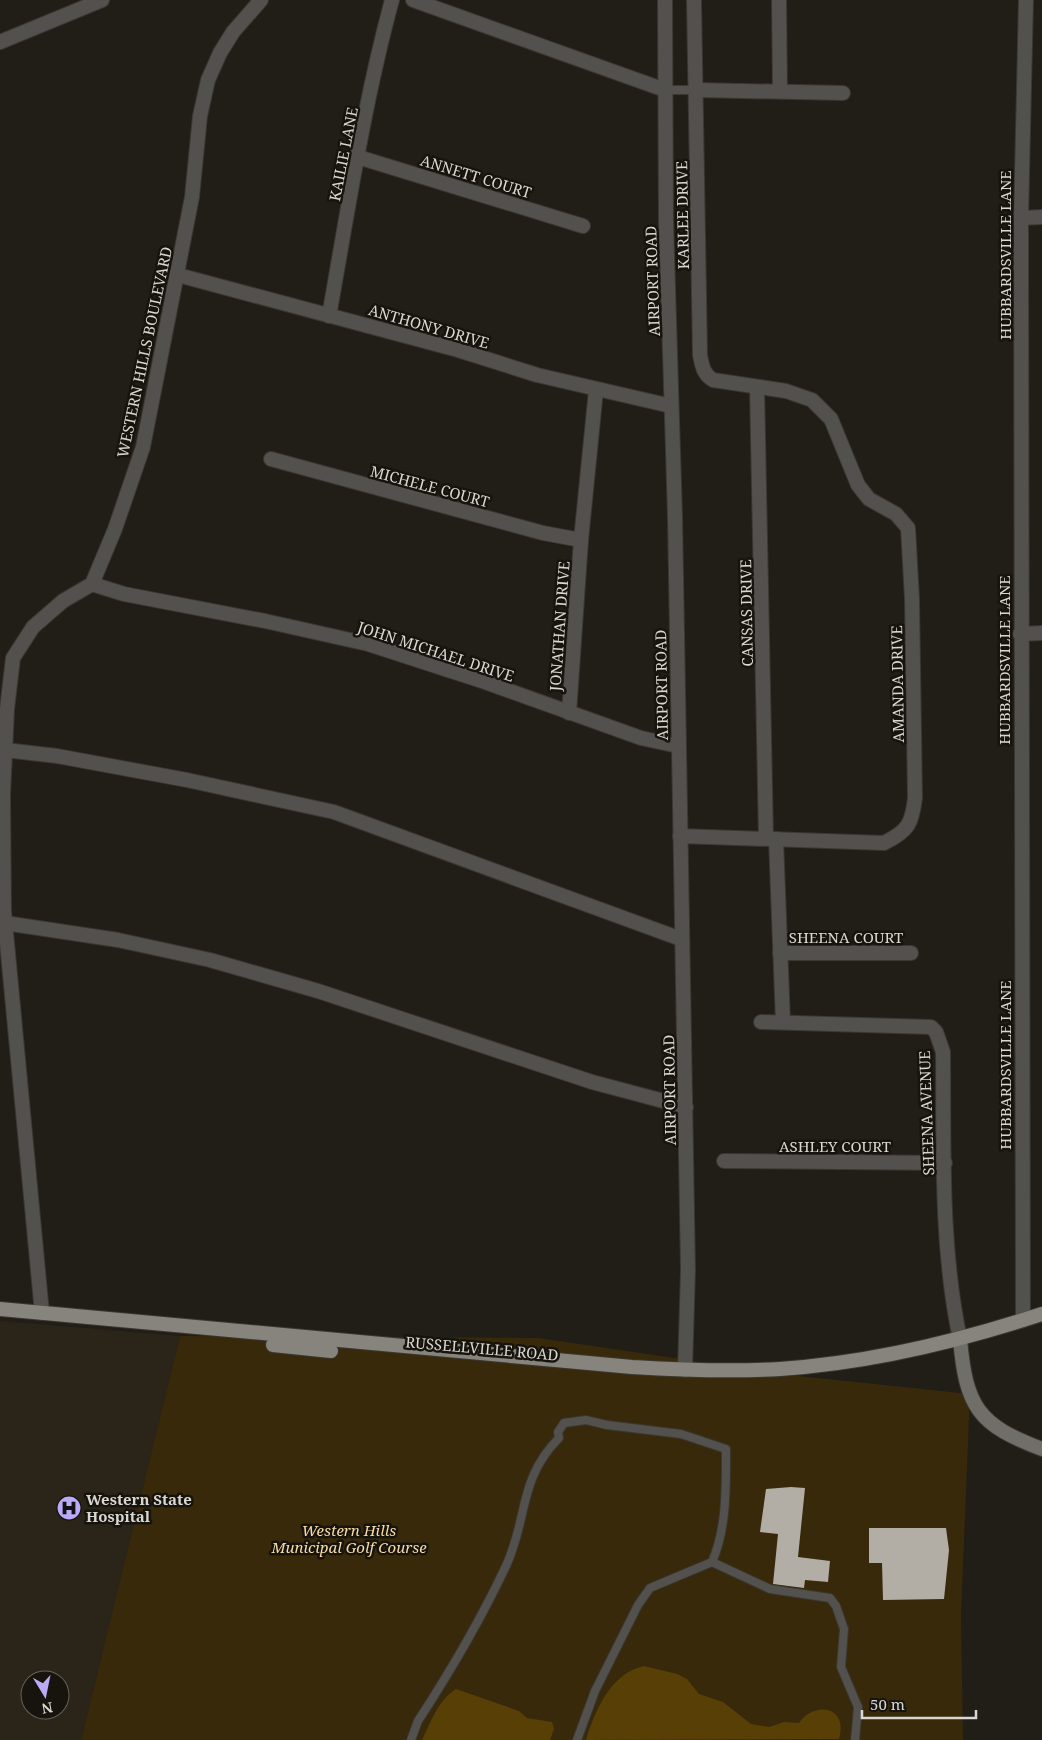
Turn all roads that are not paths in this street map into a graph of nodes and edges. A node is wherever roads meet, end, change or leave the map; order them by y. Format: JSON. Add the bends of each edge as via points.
{"nodes":[{"id":1,"x":102,"y":0,"type":"edge"},
{"id":2,"x":261,"y":0,"type":"edge"},
{"id":3,"x":392,"y":0,"type":"edge"},
{"id":4,"x":414,"y":0,"type":"edge"},
{"id":5,"x":665,"y":0,"type":"edge"},
{"id":6,"x":694,"y":0,"type":"edge"},
{"id":7,"x":780,"y":0,"type":"edge"},
{"id":8,"x":1026,"y":0,"type":"edge"},
{"id":9,"x":0,"y":42,"type":"edge"},
{"id":10,"x":665,"y":90,"type":"junction"},
{"id":11,"x":696,"y":90,"type":"junction"},
{"id":12,"x":780,"y":90,"type":"junction"},
{"id":13,"x":843,"y":93,"type":"dead end"},
{"id":14,"x":358,"y":157,"type":"junction"},
{"id":15,"x":1042,"y":217,"type":"edge"},
{"id":16,"x":1020,"y":218,"type":"junction"},
{"id":17,"x":583,"y":226,"type":"dead end"},
{"id":18,"x":178,"y":275,"type":"junction"},
{"id":19,"x":329,"y":316,"type":"junction"},
{"id":20,"x":757,"y":387,"type":"junction"},
{"id":21,"x":596,"y":390,"type":"junction"},
{"id":22,"x":672,"y":406,"type":"junction"},
{"id":23,"x":272,"y":459,"type":"dead end"},
{"id":24,"x":581,"y":540,"type":"junction"},
{"id":25,"x":92,"y":584,"type":"junction"},
{"id":26,"x":1042,"y":632,"type":"edge"},
{"id":27,"x":1020,"y":634,"type":"junction"},
{"id":28,"x":570,"y":713,"type":"junction"},
{"id":29,"x":678,"y":746,"type":"junction"},
{"id":30,"x":5,"y":750,"type":"junction"},
{"id":31,"x":680,"y":836,"type":"junction"},
{"id":32,"x":771,"y":838,"type":"junction"},
{"id":33,"x":5,"y":923,"type":"junction"},
{"id":34,"x":681,"y":938,"type":"junction"},
{"id":35,"x":780,"y":953,"type":"junction"},
{"id":36,"x":911,"y":953,"type":"dead end"},
{"id":37,"x":761,"y":1022,"type":"dead end"},
{"id":38,"x":782,"y":1022,"type":"junction"},
{"id":39,"x":686,"y":1107,"type":"junction"},
{"id":40,"x":724,"y":1161,"type":"dead end"},
{"id":41,"x":945,"y":1163,"type":"junction"},
{"id":42,"x":0,"y":1309,"type":"edge"},
{"id":43,"x":42,"y":1313,"type":"junction"},
{"id":44,"x":1042,"y":1314,"type":"edge"},
{"id":45,"x":0,"y":1318,"type":"edge"},
{"id":46,"x":1023,"y":1320,"type":"junction"},
{"id":47,"x":1042,"y":1322,"type":"edge"},
{"id":48,"x":960,"y":1343,"type":"junction"},
{"id":49,"x":685,"y":1370,"type":"junction"},
{"id":50,"x":1042,"y":1449,"type":"edge"},
{"id":51,"x":712,"y":1562,"type":"junction"},
{"id":52,"x":411,"y":1740,"type":"edge"},
{"id":53,"x":578,"y":1740,"type":"edge"},
{"id":54,"x":855,"y":1740,"type":"edge"}],
"edges":[{"from":1,"to":9,"type":"street"},
{"from":2,"to":18,"type":"street","name":"WESTERN HILLS BOULEVARD","via":[[233,32],[208,80]]},
{"from":3,"to":14,"type":"street","name":"KAILIE LANE"},
{"from":4,"to":10,"type":"street"},
{"from":5,"to":10,"type":"street","name":"AIRPORT ROAD"},
{"from":6,"to":11,"type":"street","name":"KARLEE DRIVE"},
{"from":7,"to":12,"type":"street"},
{"from":8,"to":16,"type":"street","name":"HUBBARDSVILLE LANE"},
{"from":10,"to":11,"type":"lane"},
{"from":10,"to":22,"type":"street","name":"AIRPORT ROAD"},
{"from":11,"to":12,"type":"street"},
{"from":11,"to":20,"type":"street","name":"KARLEE DRIVE","via":[[702,366],[712,380]]},
{"from":12,"to":13,"type":"street"},
{"from":14,"to":17,"type":"street","name":"ANNETT COURT"},
{"from":14,"to":19,"type":"street","name":"KAILIE LANE"},
{"from":15,"to":16,"type":"street"},
{"from":16,"to":27,"type":"street","name":"HUBBARDSVILLE LANE"},
{"from":18,"to":19,"type":"street","name":"ANTHONY DRIVE"},
{"from":18,"to":25,"type":"street","name":"WESTERN HILLS BOULEVARD","via":[[142,447],[115,529]]},
{"from":19,"to":21,"type":"street","name":"ANTHONY DRIVE"},
{"from":20,"to":32,"type":"street","name":"CANSAS DRIVE"},
{"from":20,"to":32,"type":"street","name":"AMANDA DRIVE","via":[[786,391],[812,400],[831,418],[858,485],[869,499],[896,514],[908,528],[912,599],[915,798],[913,816],[906,830],[884,843]]},
{"from":21,"to":22,"type":"street","name":"ANTHONY DRIVE"},
{"from":21,"to":24,"type":"street","name":"JONATHAN DRIVE"},
{"from":22,"to":29,"type":"street","name":"AIRPORT ROAD"},
{"from":23,"to":24,"type":"street","name":"MICHELE COURT","via":[[543,533]]},
{"from":24,"to":28,"type":"street","name":"JONATHAN DRIVE"},
{"from":25,"to":28,"type":"street","name":"JOHN MICHAEL DRIVE","via":[[124,594],[368,644]]},
{"from":25,"to":30,"type":"street","via":[[63,601],[33,627],[13,658],[6,709]]},
{"from":26,"to":27,"type":"street"},
{"from":27,"to":46,"type":"street","name":"HUBBARDSVILLE LANE"},
{"from":28,"to":29,"type":"street","name":"JOHN MICHAEL DRIVE","via":[[642,738]]},
{"from":29,"to":31,"type":"street","name":"AIRPORT ROAD"},
{"from":30,"to":33,"type":"street"},
{"from":30,"to":34,"type":"street","via":[[57,756],[187,780],[334,812]]},
{"from":31,"to":32,"type":"street","name":"AMANDA DRIVE"},
{"from":31,"to":34,"type":"street","name":"AIRPORT ROAD"},
{"from":32,"to":35,"type":"street","name":"CANSAS DRIVE"},
{"from":33,"to":39,"type":"street","via":[[118,940],[210,960],[318,991],[592,1082]]},
{"from":33,"to":43,"type":"street"},
{"from":34,"to":39,"type":"street","name":"AIRPORT ROAD"},
{"from":35,"to":36,"type":"street","name":"SHEENA COURT"},
{"from":35,"to":38,"type":"street","name":"CANSAS DRIVE"},
{"from":37,"to":38,"type":"street","name":"SHEENA AVENUE"},
{"from":38,"to":41,"type":"street","name":"SHEENA AVENUE","via":[[931,1027],[943,1052]]},
{"from":39,"to":49,"type":"street","name":"AIRPORT ROAD","via":[[688,1270]]},
{"from":40,"to":41,"type":"street","name":"ASHLEY COURT"},
{"from":41,"to":48,"type":"street","name":"SHEENA AVENUE","via":[[949,1262]]},
{"from":42,"to":43,"type":"main road","name":"RUSSELLVILLE ROAD"},
{"from":43,"to":49,"type":"main road","name":"RUSSELLVILLE ROAD","via":[[326,1341]]},
{"from":44,"to":46,"type":"main road"},
{"from":45,"to":48,"type":"main road","name":"RUSSELLVILLE ROAD","via":[[304,1348],[645,1376],[744,1378],[810,1373],[884,1363]]},
{"from":46,"to":48,"type":"main road"},
{"from":47,"to":48,"type":"main road"},
{"from":48,"to":49,"type":"main road","name":"RUSSELLVILLE ROAD","via":[[811,1366]]},
{"from":48,"to":50,"type":"main road","via":[[963,1375],[981,1414],[994,1427]]},
{"from":51,"to":52,"type":"lane","via":[[719,1546],[726,1484],[726,1449],[681,1434],[586,1420],[564,1423],[558,1432],[559,1438],[546,1451],[532,1474],[507,1564],[418,1721]]},
{"from":51,"to":53,"type":"lane","via":[[650,1588],[638,1605],[595,1691]]},
{"from":51,"to":54,"type":"lane","via":[[770,1589],[830,1598],[844,1629],[841,1667],[858,1708]]}]}
